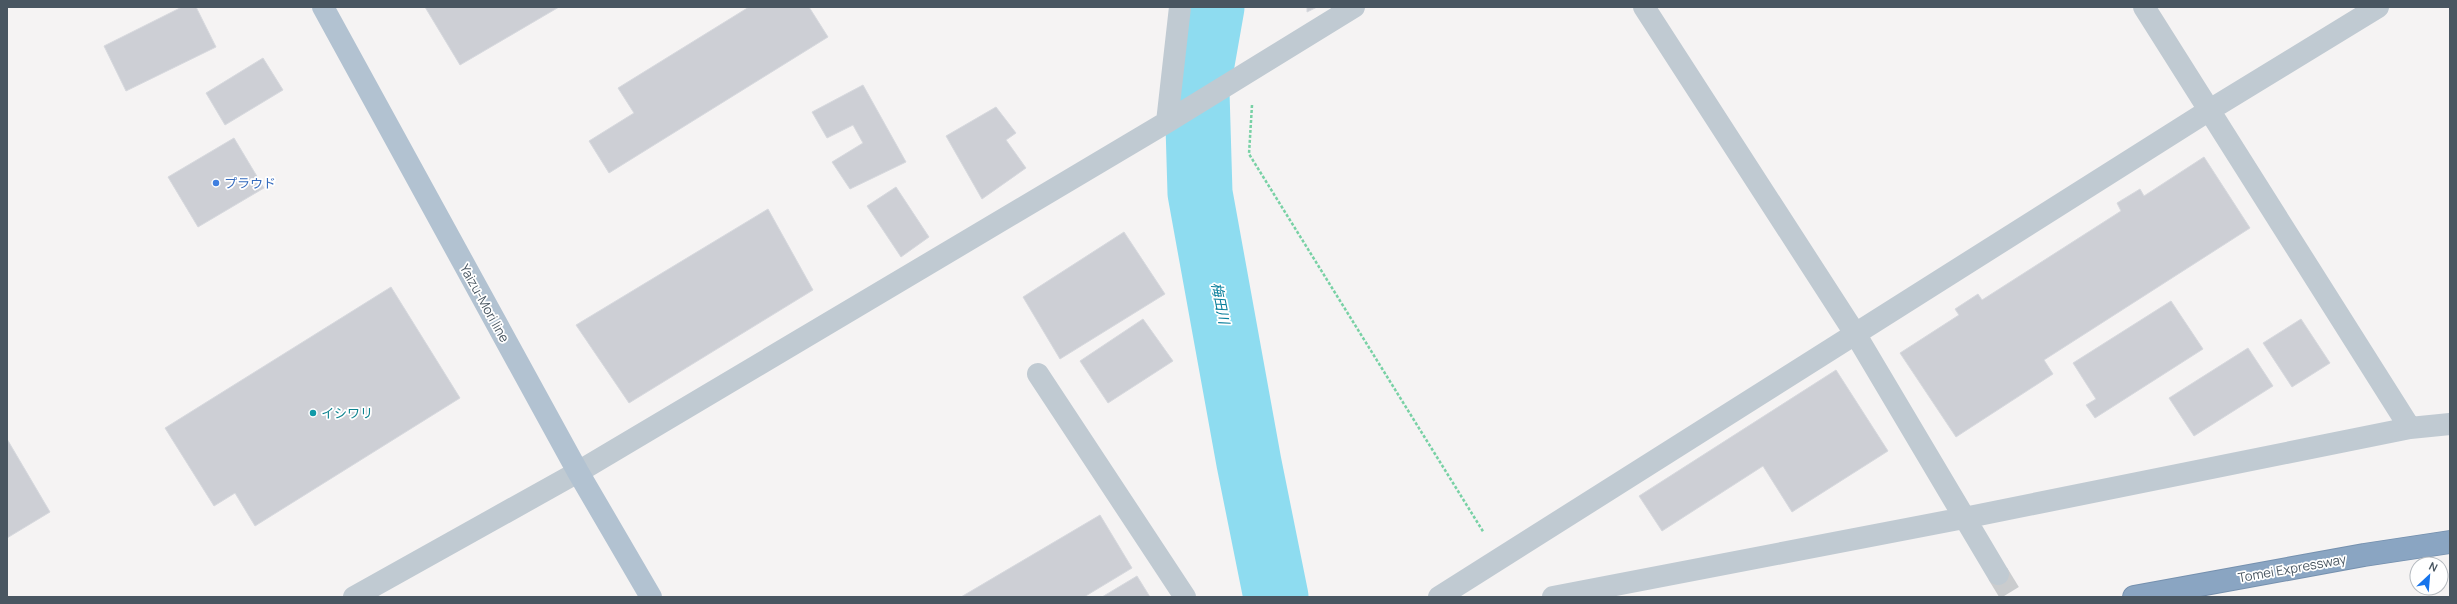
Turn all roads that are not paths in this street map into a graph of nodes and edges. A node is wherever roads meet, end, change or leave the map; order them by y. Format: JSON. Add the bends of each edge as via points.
{"nodes":[{"id":1,"x":323,"y":7,"type":"edge"},
{"id":2,"x":1180,"y":7,"type":"edge"},
{"id":3,"x":1354,"y":7,"type":"edge"},
{"id":4,"x":1644,"y":7,"type":"edge"},
{"id":5,"x":2144,"y":7,"type":"edge"},
{"id":6,"x":2378,"y":7,"type":"edge"},
{"id":7,"x":2208,"y":111,"type":"junction"},
{"id":8,"x":1167,"y":122,"type":"junction"},
{"id":9,"x":1856,"y":336,"type":"junction"},
{"id":10,"x":1038,"y":374,"type":"dead end"},
{"id":11,"x":2450,"y":424,"type":"edge"},
{"id":12,"x":2410,"y":428,"type":"junction"},
{"id":13,"x":578,"y":472,"type":"junction"},
{"id":14,"x":1964,"y":518,"type":"junction"},
{"id":15,"x":2450,"y":542,"type":"edge"},
{"id":16,"x":1998,"y":574,"type":"tunnel mouth"},
{"id":17,"x":354,"y":597,"type":"edge"},
{"id":18,"x":651,"y":597,"type":"edge"},
{"id":19,"x":1185,"y":597,"type":"edge"},
{"id":20,"x":1439,"y":597,"type":"edge"},
{"id":21,"x":1553,"y":597,"type":"edge"},
{"id":22,"x":2134,"y":597,"type":"edge"}],
"edges":[{"from":1,"to":13,"type":"main road","name":"Yaizu-Mori line"},
{"from":2,"to":8,"type":"street"},
{"from":3,"to":8,"type":"street"},
{"from":4,"to":9,"type":"street"},
{"from":5,"to":7,"type":"street"},
{"from":6,"to":7,"type":"street"},
{"from":7,"to":9,"type":"street"},
{"from":7,"to":12,"type":"street"},
{"from":8,"to":13,"type":"street"},
{"from":9,"to":14,"type":"street"},
{"from":9,"to":20,"type":"street"},
{"from":10,"to":19,"type":"street"},
{"from":11,"to":12,"type":"street"},
{"from":12,"to":14,"type":"street"},
{"from":13,"to":17,"type":"street"},
{"from":13,"to":18,"type":"main road","name":"Yaizu-Mori line"},
{"from":14,"to":16,"type":"street"},
{"from":14,"to":21,"type":"street"},
{"from":15,"to":22,"type":"highway","name":"Tomei Expressway"}]}
